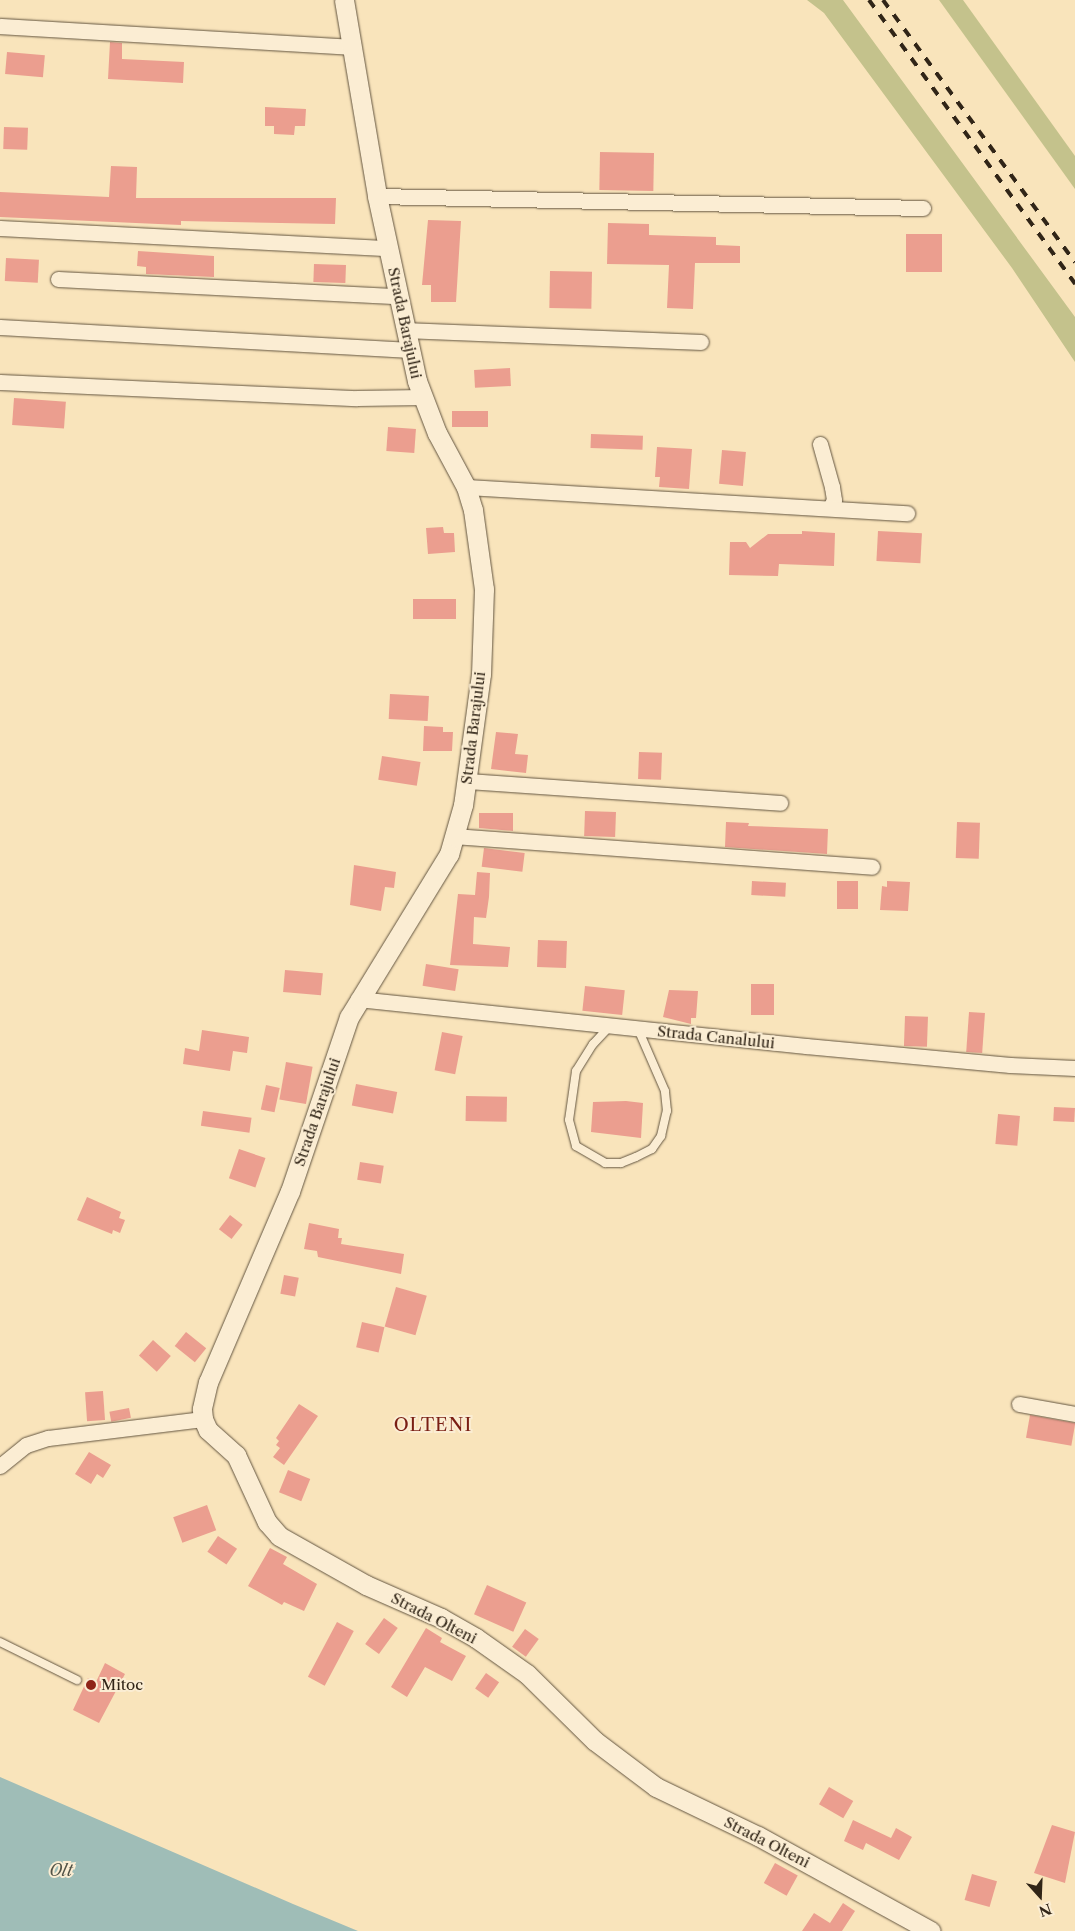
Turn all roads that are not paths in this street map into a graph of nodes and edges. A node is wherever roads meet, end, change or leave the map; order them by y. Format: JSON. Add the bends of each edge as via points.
{"nodes":[{"id":1,"x":344,"y":0,"type":"edge"},
{"id":2,"x":0,"y":26,"type":"edge"},
{"id":3,"x":350,"y":47,"type":"junction"},
{"id":4,"x":377,"y":196,"type":"junction"},
{"id":5,"x":924,"y":208,"type":"dead end"},
{"id":6,"x":0,"y":228,"type":"edge"},
{"id":7,"x":388,"y":248,"type":"junction"},
{"id":8,"x":58,"y":279,"type":"dead end"},
{"id":9,"x":398,"y":296,"type":"junction"},
{"id":10,"x":0,"y":327,"type":"edge"},
{"id":11,"x":405,"y":330,"type":"junction"},
{"id":12,"x":701,"y":342,"type":"dead end"},
{"id":13,"x":410,"y":350,"type":"junction"},
{"id":14,"x":0,"y":382,"type":"edge"},
{"id":15,"x":423,"y":397,"type":"junction"},
{"id":16,"x":820,"y":444,"type":"dead end"},
{"id":17,"x":466,"y":487,"type":"junction"},
{"id":18,"x":830,"y":508,"type":"junction"},
{"id":19,"x":907,"y":513,"type":"dead end"},
{"id":20,"x":468,"y":781,"type":"junction"},
{"id":21,"x":780,"y":803,"type":"dead end"},
{"id":22,"x":454,"y":836,"type":"junction"},
{"id":23,"x":872,"y":867,"type":"dead end"},
{"id":24,"x":358,"y":999,"type":"junction"},
{"id":25,"x":610,"y":1026,"type":"junction"},
{"id":26,"x":638,"y":1029,"type":"junction"},
{"id":27,"x":1075,"y":1068,"type":"edge"},
{"id":28,"x":1019,"y":1404,"type":"dead end"},
{"id":29,"x":1075,"y":1414,"type":"edge"},
{"id":30,"x":203,"y":1419,"type":"junction"},
{"id":31,"x":0,"y":1466,"type":"edge"},
{"id":32,"x":0,"y":1642,"type":"edge"},
{"id":33,"x":77,"y":1680,"type":"dead end"},
{"id":34,"x":930,"y":1931,"type":"edge"}],
"edges":[{"from":1,"to":3,"type":"street","name":"Strada Barajului"},
{"from":2,"to":3,"type":"street"},
{"from":3,"to":4,"type":"street","name":"Strada Barajului"},
{"from":4,"to":5,"type":"street"},
{"from":4,"to":7,"type":"street","name":"Strada Barajului"},
{"from":6,"to":7,"type":"street"},
{"from":7,"to":9,"type":"street","name":"Strada Barajului"},
{"from":8,"to":9,"type":"street"},
{"from":9,"to":11,"type":"street","name":"Strada Barajului"},
{"from":10,"to":13,"type":"street"},
{"from":11,"to":12,"type":"street"},
{"from":11,"to":13,"type":"street","name":"Strada Barajului"},
{"from":13,"to":15,"type":"street","name":"Strada Barajului"},
{"from":14,"to":15,"type":"street","via":[[357,398]]},
{"from":15,"to":17,"type":"street","name":"Strada Barajului","via":[[436,432]]},
{"from":16,"to":18,"type":"street","via":[[832,487],[834,500]]},
{"from":17,"to":18,"type":"street"},
{"from":17,"to":20,"type":"street","name":"Strada Barajului","via":[[478,538],[484,588],[481,674]]},
{"from":18,"to":19,"type":"street"},
{"from":20,"to":21,"type":"street"},
{"from":20,"to":22,"type":"street","name":"Strada Barajului"},
{"from":22,"to":23,"type":"street"},
{"from":22,"to":24,"type":"street","name":"Strada Barajului","via":[[437,876]]},
{"from":24,"to":25,"type":"street","name":"Strada Canalului"},
{"from":24,"to":30,"type":"street","name":"Strada Barajului","via":[[290,1191],[208,1382]]},
{"from":25,"to":26,"type":"street","name":"Strada Canalului"},
{"from":25,"to":26,"type":"lane","via":[[593,1044],[576,1071],[569,1120],[576,1146],[605,1163],[621,1163],[636,1157],[652,1149],[661,1136],[666,1111],[665,1091]]},
{"from":26,"to":27,"type":"street","name":"Strada Canalului","via":[[1010,1065]]},
{"from":28,"to":29,"type":"street"},
{"from":30,"to":31,"type":"street","via":[[48,1438],[26,1445]]},
{"from":30,"to":34,"type":"street","name":"Strada Olteni","via":[[208,1430],[236,1455],[267,1522],[279,1536],[366,1585],[441,1618],[476,1638],[527,1674],[595,1741],[656,1787],[758,1836]]},
{"from":32,"to":33,"type":"lane"}]}
